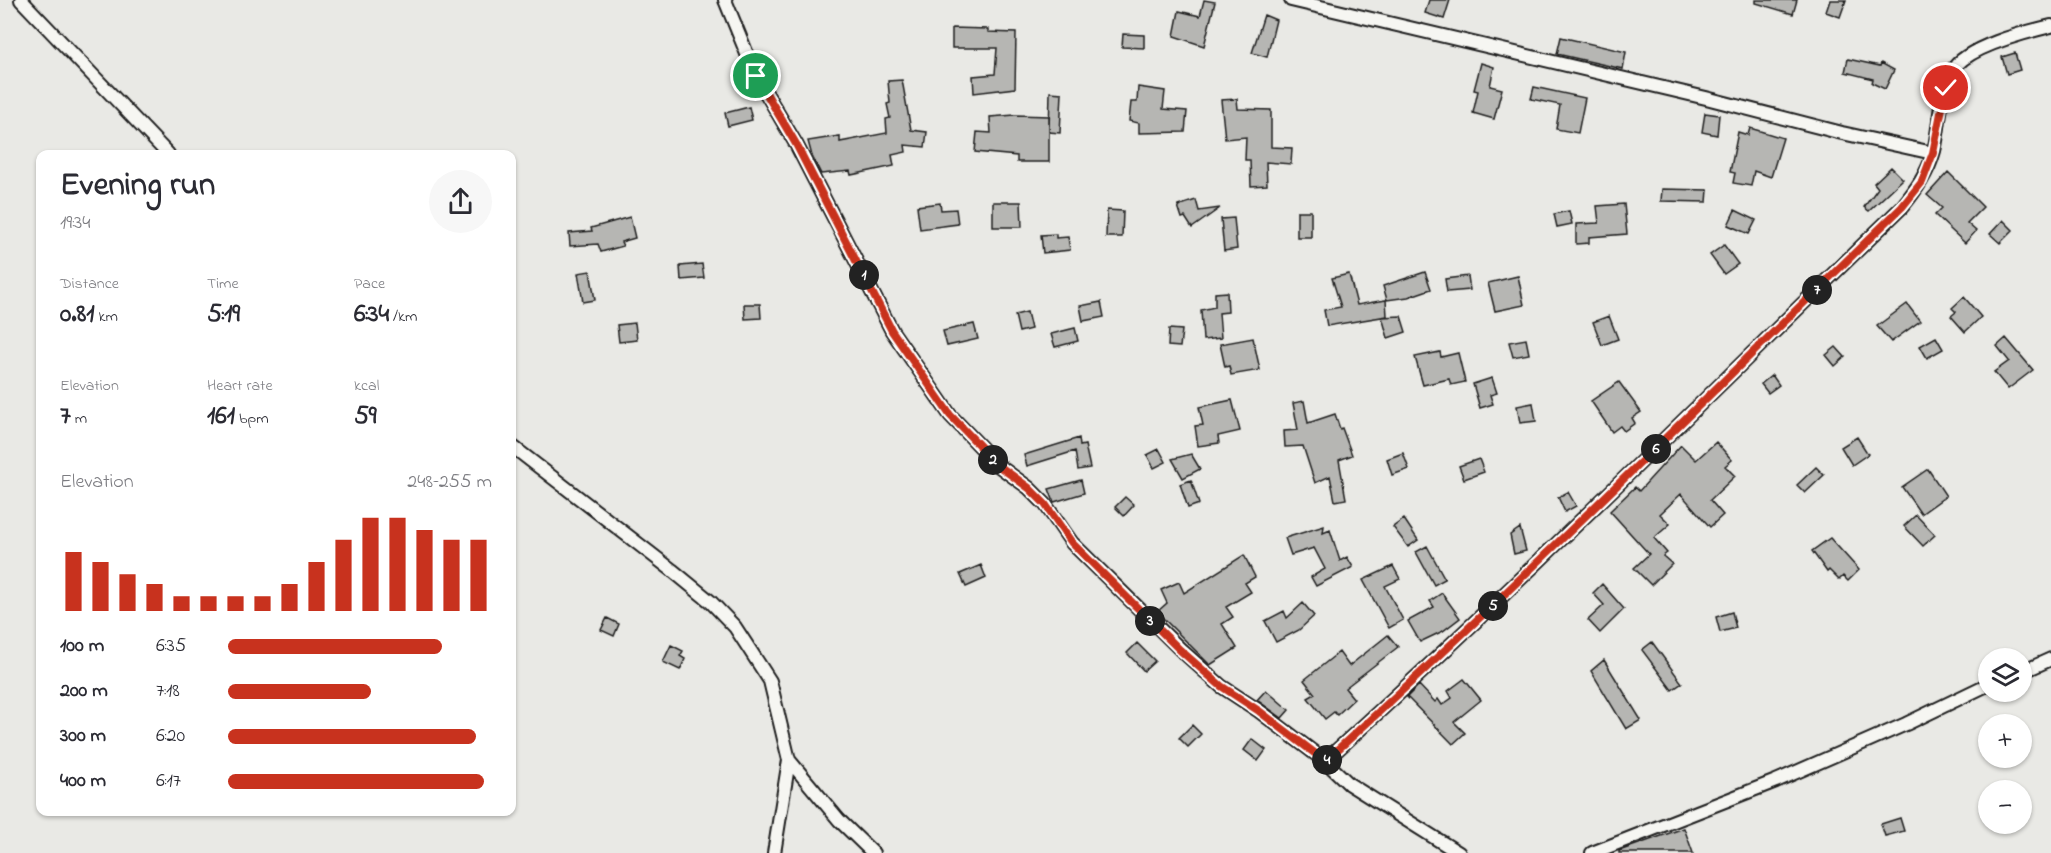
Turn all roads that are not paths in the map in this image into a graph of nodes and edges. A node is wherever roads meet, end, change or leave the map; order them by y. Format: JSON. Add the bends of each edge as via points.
{"nodes":[{"id":1,"x":21,"y":0,"type":"edge"},
{"id":2,"x":725,"y":0,"type":"edge"},
{"id":3,"x":1291,"y":0,"type":"edge"},
{"id":4,"x":2051,"y":26,"type":"edge"},
{"id":5,"x":164,"y":150,"type":"edge"},
{"id":6,"x":1933,"y":153,"type":"junction"},
{"id":7,"x":516,"y":449,"type":"edge"},
{"id":8,"x":2051,"y":659,"type":"edge"},
{"id":9,"x":2032,"y":668,"type":"edge"},
{"id":10,"x":1978,"y":689,"type":"edge"},
{"id":11,"x":789,"y":760,"type":"junction"},
{"id":12,"x":1325,"y":761,"type":"junction"},
{"id":13,"x":774,"y":853,"type":"edge"},
{"id":14,"x":873,"y":853,"type":"edge"},
{"id":15,"x":1459,"y":853,"type":"edge"},
{"id":16,"x":1592,"y":853,"type":"edge"}],
"edges":[{"from":1,"to":5,"type":"street"},
{"from":2,"to":12,"type":"street","via":[[756,76],[802,155],[888,323],[950,415],[999,466],[1045,504],[1072,543],[1180,650],[1221,686]]},
{"from":3,"to":6,"type":"street"},
{"from":4,"to":6,"type":"street","via":[[1997,41],[1953,69]]},
{"from":6,"to":12,"type":"street","via":[[1922,182],[1902,207],[1555,548]]},
{"from":7,"to":11,"type":"street","via":[[672,570],[735,627],[770,681]]},
{"from":8,"to":9,"type":"street"},
{"from":10,"to":16,"type":"street","via":[[1776,781]]},
{"from":11,"to":13,"type":"street"},
{"from":11,"to":14,"type":"street","via":[[839,820]]},
{"from":12,"to":15,"type":"street","via":[[1349,784]]}]}
